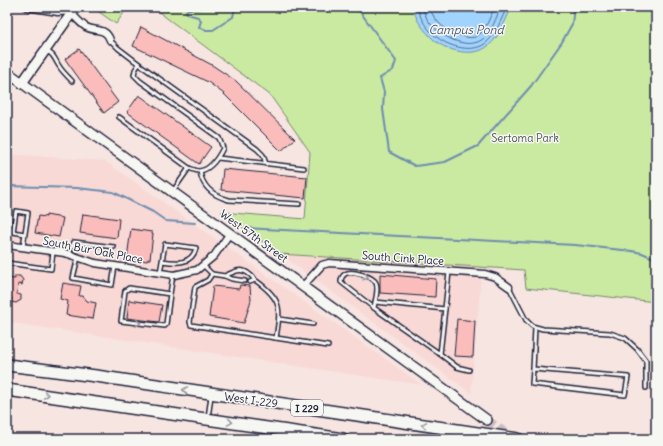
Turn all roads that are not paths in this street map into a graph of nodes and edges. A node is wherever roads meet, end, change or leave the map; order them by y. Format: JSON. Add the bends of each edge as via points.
{"nodes":[{"id":1,"x":27,"y":7,"type":"edge"},
{"id":2,"x":73,"y":10,"type":"edge"},
{"id":3,"x":110,"y":40,"type":"joint"},
{"id":4,"x":46,"y":50,"type":"junction"},
{"id":5,"x":139,"y":64,"type":"junction"},
{"id":6,"x":7,"y":72,"type":"edge"},
{"id":7,"x":72,"y":81,"type":"dead end"},
{"id":8,"x":22,"y":83,"type":"junction"},
{"id":9,"x":119,"y":117,"type":"dead end"},
{"id":10,"x":218,"y":158,"type":"junction"},
{"id":11,"x":266,"y":164,"type":"junction"},
{"id":12,"x":189,"y":168,"type":"junction"},
{"id":13,"x":304,"y":168,"type":"dead end"},
{"id":14,"x":200,"y":171,"type":"junction"},
{"id":15,"x":173,"y":192,"type":"junction"},
{"id":16,"x":299,"y":204,"type":"dead end"},
{"id":17,"x":25,"y":234,"type":"junction"},
{"id":18,"x":230,"y":234,"type":"junction"},
{"id":19,"x":7,"y":245,"type":"edge"},
{"id":20,"x":23,"y":247,"type":"junction"},
{"id":21,"x":114,"y":247,"type":"dead end"},
{"id":22,"x":53,"y":251,"type":"junction"},
{"id":23,"x":69,"y":254,"type":"junction"},
{"id":24,"x":78,"y":257,"type":"junction"},
{"id":25,"x":162,"y":261,"type":"junction"},
{"id":26,"x":7,"y":263,"type":"edge"},
{"id":27,"x":203,"y":265,"type":"junction"},
{"id":28,"x":115,"y":266,"type":"junction"},
{"id":29,"x":449,"y":272,"type":"junction"},
{"id":30,"x":160,"y":273,"type":"junction"},
{"id":31,"x":212,"y":274,"type":"junction"},
{"id":32,"x":173,"y":275,"type":"junction"},
{"id":33,"x":225,"y":276,"type":"junction"},
{"id":34,"x":255,"y":280,"type":"junction"},
{"id":35,"x":245,"y":281,"type":"dead end"},
{"id":36,"x":250,"y":282,"type":"dead end"},
{"id":37,"x":303,"y":286,"type":"junction"},
{"id":38,"x":508,"y":287,"type":"joint"},
{"id":39,"x":170,"y":294,"type":"junction"},
{"id":40,"x":375,"y":302,"type":"junction"},
{"id":41,"x":374,"y":308,"type":"junction"},
{"id":42,"x":445,"y":309,"type":"junction"},
{"id":43,"x":279,"y":319,"type":"junction"},
{"id":44,"x":313,"y":324,"type":"dead end"},
{"id":45,"x":535,"y":328,"type":"junction"},
{"id":46,"x":276,"y":338,"type":"junction"},
{"id":47,"x":328,"y":346,"type":"dead end"},
{"id":48,"x":440,"y":354,"type":"junction"},
{"id":49,"x":7,"y":358,"type":"edge"},
{"id":50,"x":7,"y":364,"type":"edge"},
{"id":51,"x":533,"y":369,"type":"junction"},
{"id":52,"x":469,"y":370,"type":"dead end"},
{"id":53,"x":96,"y":376,"type":"junction"},
{"id":54,"x":646,"y":388,"type":"dead end"},
{"id":55,"x":7,"y":390,"type":"edge"},
{"id":56,"x":211,"y":394,"type":"junction"},
{"id":57,"x":208,"y":419,"type":"junction"},
{"id":58,"x":487,"y":420,"type":"tunnel mouth"},
{"id":59,"x":343,"y":439,"type":"edge"},
{"id":60,"x":518,"y":439,"type":"edge"}],
"edges":[{"from":1,"to":2,"type":"street","via":[[58,12]]},
{"from":2,"to":3,"type":"street","via":[[85,26],[105,32]]},
{"from":2,"to":4,"type":"main road"},
{"from":3,"to":5,"type":"lane"},
{"from":4,"to":7,"type":"lane","via":[[52,54]]},
{"from":4,"to":8,"type":"main road"},
{"from":5,"to":10,"type":"lane","via":[[134,75],[140,81],[219,138],[223,148]]},
{"from":5,"to":11,"type":"lane","via":[[257,149],[263,155]]},
{"from":6,"to":8,"type":"main road","name":"West 57th Street"},
{"from":8,"to":15,"type":"main road","name":"West 57th Street"},
{"from":9,"to":12,"type":"lane"},
{"from":10,"to":11,"type":"lane"},
{"from":10,"to":14,"type":"lane","via":[[209,167]]},
{"from":11,"to":13,"type":"lane"},
{"from":12,"to":14,"type":"lane"},
{"from":12,"to":15,"type":"lane"},
{"from":14,"to":16,"type":"lane","via":[[204,186],[222,198]]},
{"from":15,"to":18,"type":"main road","name":"West 57th Street"},
{"from":17,"to":17,"type":"lane","via":[[28,213],[16,211],[13,232]]},
{"from":17,"to":20,"type":"lane"},
{"from":18,"to":27,"type":"street","name":"South Bur Oak Place","via":[[214,256]]},
{"from":18,"to":37,"type":"main road","name":"West 57th Street"},
{"from":19,"to":20,"type":"street","name":"South Bur Oak Place"},
{"from":20,"to":22,"type":"street","name":"South Bur Oak Place"},
{"from":21,"to":23,"type":"lane","via":[[74,242]]},
{"from":22,"to":23,"type":"street","name":"South Bur Oak Place"},
{"from":22,"to":26,"type":"lane","via":[[51,269]]},
{"from":23,"to":24,"type":"street","name":"South Bur Oak Place"},
{"from":24,"to":28,"type":"street","name":"South Bur Oak Place"},
{"from":24,"to":28,"type":"lane","via":[[73,278],[112,285]]},
{"from":25,"to":25,"type":"lane","via":[[165,244],[196,248],[192,257],[183,262]]},
{"from":25,"to":30,"type":"lane"},
{"from":27,"to":31,"type":"lane"},
{"from":27,"to":32,"type":"street","name":"South Bur Oak Place","via":[[197,270]]},
{"from":28,"to":30,"type":"street","name":"South Bur Oak Place"},
{"from":29,"to":37,"type":"street","name":"South Cink Place","via":[[325,263]]},
{"from":29,"to":38,"type":"street","name":"South Cink Place","via":[[485,274]]},
{"from":29,"to":42,"type":"lane"},
{"from":30,"to":32,"type":"street","name":"South Bur Oak Place"},
{"from":31,"to":33,"type":"lane"},
{"from":31,"to":46,"type":"lane","via":[[208,280],[195,287],[190,324]]},
{"from":32,"to":39,"type":"lane"},
{"from":33,"to":34,"type":"lane","via":[[241,270]]},
{"from":33,"to":35,"type":"lane","via":[[232,280]]},
{"from":34,"to":36,"type":"lane"},
{"from":34,"to":43,"type":"lane","via":[[275,297]]},
{"from":37,"to":58,"type":"main road","name":"West 57th Street"},
{"from":38,"to":45,"type":"lane","via":[[526,320]]},
{"from":39,"to":39,"type":"lane","one_way":true,"via":[[129,288],[125,291],[121,321],[165,326]]},
{"from":40,"to":41,"type":"lane"},
{"from":41,"to":40,"type":"lane","one_way":true,"via":[[341,282],[341,278],[347,273],[371,277],[377,289]]},
{"from":40,"to":42,"type":"lane"},
{"from":41,"to":48,"type":"lane"},
{"from":42,"to":48,"type":"lane"},
{"from":43,"to":44,"type":"lane"},
{"from":43,"to":46,"type":"lane"},
{"from":45,"to":51,"type":"lane"},
{"from":45,"to":54,"type":"lane","via":[[610,333],[625,338],[638,349],[646,362]]},
{"from":46,"to":47,"type":"lane"},
{"from":48,"to":52,"type":"lane","via":[[457,367]]},
{"from":49,"to":53,"type":"highway"},
{"from":50,"to":53,"type":"highway","name":"West I-229","number":"I 229"},
{"from":51,"to":51,"type":"lane","via":[[628,377],[625,395],[532,384]]},
{"from":56,"to":53,"type":"highway","name":"West I-229","number":"I 229","one_way":true},
{"from":55,"to":57,"type":"highway","number":"I 229","one_way":true},
{"from":56,"to":57,"type":"lane"},
{"from":60,"to":56,"type":"highway","name":"West I-229","number":"I 229","one_way":true},
{"from":57,"to":59,"type":"highway","number":"I 229","one_way":true}]}
